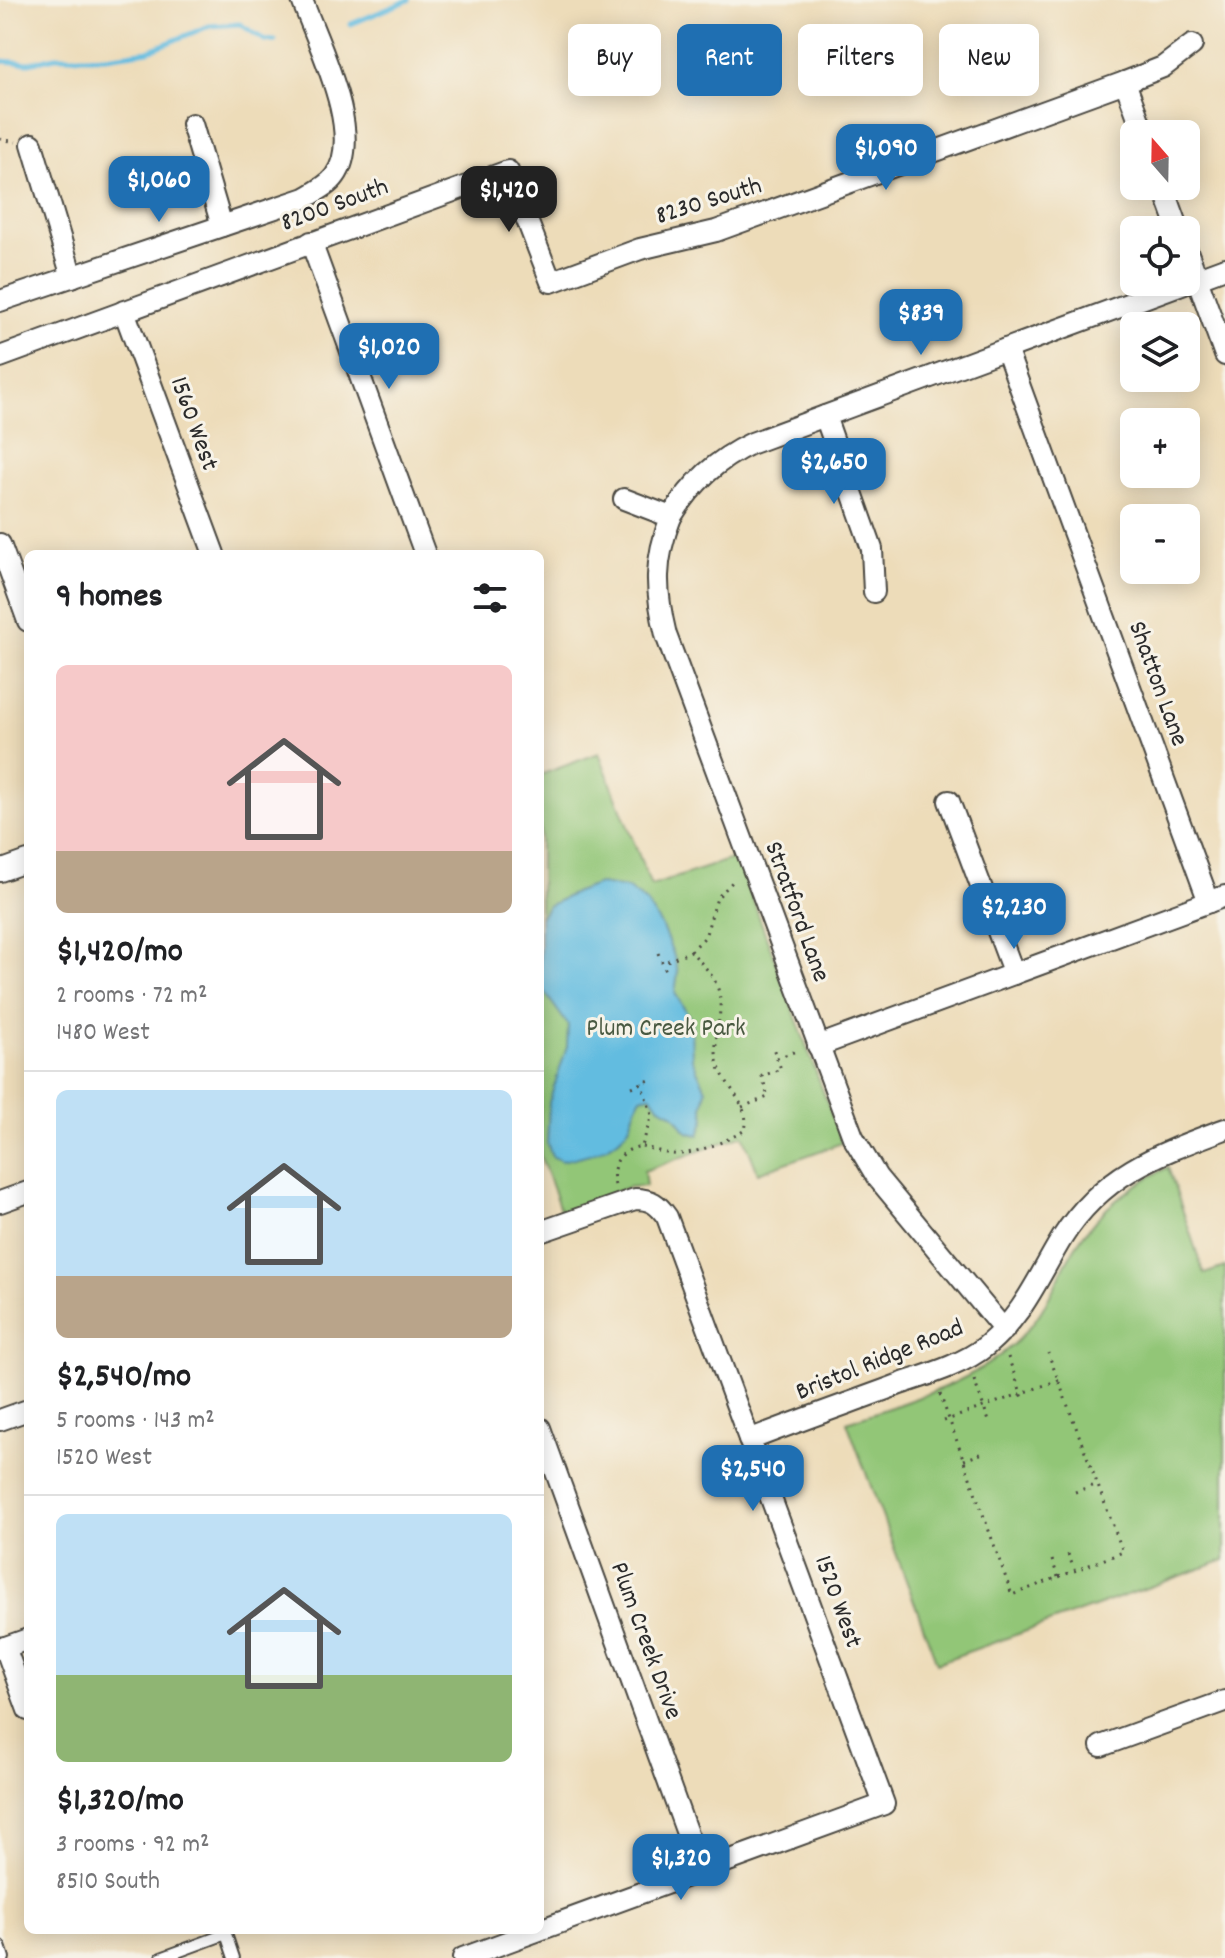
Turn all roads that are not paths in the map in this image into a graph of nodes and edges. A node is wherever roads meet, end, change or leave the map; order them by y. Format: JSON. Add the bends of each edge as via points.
{"nodes":[{"id":1,"x":302,"y":0,"type":"edge"},
{"id":2,"x":1192,"y":45,"type":"dead end"},
{"id":3,"x":1125,"y":82,"type":"junction"},
{"id":4,"x":1139,"y":120,"type":"edge"},
{"id":5,"x":192,"y":124,"type":"dead end"},
{"id":6,"x":32,"y":144,"type":"dead end"},
{"id":7,"x":508,"y":171,"type":"joint"},
{"id":8,"x":222,"y":226,"type":"junction"},
{"id":9,"x":311,"y":242,"type":"junction"},
{"id":10,"x":1225,"y":268,"type":"edge"},
{"id":11,"x":72,"y":277,"type":"junction"},
{"id":12,"x":1200,"y":278,"type":"edge"},
{"id":13,"x":1200,"y":287,"type":"edge"},
{"id":14,"x":1151,"y":296,"type":"edge"},
{"id":15,"x":0,"y":301,"type":"edge"},
{"id":16,"x":124,"y":311,"type":"junction"},
{"id":17,"x":1006,"y":349,"type":"junction"},
{"id":18,"x":1225,"y":355,"type":"edge"},
{"id":19,"x":0,"y":357,"type":"edge"},
{"id":20,"x":825,"y":416,"type":"junction"},
{"id":21,"x":624,"y":499,"type":"dead end"},
{"id":22,"x":671,"y":517,"type":"junction"},
{"id":23,"x":0,"y":544,"type":"edge"},
{"id":24,"x":213,"y":550,"type":"edge"},
{"id":25,"x":424,"y":550,"type":"edge"},
{"id":26,"x":874,"y":592,"type":"dead end"},
{"id":27,"x":24,"y":610,"type":"edge"},
{"id":28,"x":949,"y":801,"type":"dead end"},
{"id":29,"x":24,"y":862,"type":"edge"},
{"id":30,"x":0,"y":871,"type":"edge"},
{"id":31,"x":1217,"y":899,"type":"edge"},
{"id":32,"x":1014,"y":974,"type":"junction"},
{"id":33,"x":809,"y":1048,"type":"junction"},
{"id":34,"x":1225,"y":1129,"type":"edge"},
{"id":35,"x":24,"y":1193,"type":"edge"},
{"id":36,"x":0,"y":1202,"type":"edge"},
{"id":37,"x":544,"y":1231,"type":"edge"},
{"id":38,"x":1004,"y":1330,"type":"junction"},
{"id":39,"x":24,"y":1411,"type":"edge"},
{"id":40,"x":0,"y":1420,"type":"edge"},
{"id":41,"x":749,"y":1440,"type":"junction"},
{"id":42,"x":544,"y":1453,"type":"edge"},
{"id":43,"x":24,"y":1640,"type":"edge"},
{"id":44,"x":3,"y":1648,"type":"edge"},
{"id":45,"x":24,"y":1700,"type":"edge"},
{"id":46,"x":1225,"y":1701,"type":"edge"},
{"id":47,"x":1101,"y":1746,"type":"dead end"},
{"id":48,"x":701,"y":1872,"type":"junction"},
{"id":49,"x":544,"y":1928,"type":"edge"},
{"id":50,"x":527,"y":1934,"type":"edge"},
{"id":51,"x":499,"y":1944,"type":"edge"},
{"id":52,"x":0,"y":1946,"type":"edge"},
{"id":53,"x":4,"y":1958,"type":"edge"},
{"id":54,"x":161,"y":1958,"type":"edge"},
{"id":55,"x":234,"y":1958,"type":"edge"},
{"id":56,"x":463,"y":1958,"type":"edge"}],
"edges":[{"from":1,"to":8,"type":"street","via":[[341,109],[345,155],[323,188]]},
{"from":2,"to":3,"type":"street","name":"8230 South","via":[[1163,67]]},
{"from":3,"to":4,"type":"street"},
{"from":3,"to":7,"type":"street","name":"8230 South","via":[[716,231],[640,249],[551,282]]},
{"from":5,"to":8,"type":"street"},
{"from":6,"to":11,"type":"street"},
{"from":7,"to":9,"type":"street","name":"8200 South"},
{"from":8,"to":11,"type":"street"},
{"from":9,"to":16,"type":"street","name":"8200 South"},
{"from":9,"to":25,"type":"street"},
{"from":10,"to":12,"type":"street","name":"Stratford Lane"},
{"from":11,"to":15,"type":"street"},
{"from":13,"to":18,"type":"street"},
{"from":14,"to":17,"type":"street","name":"Stratford Lane"},
{"from":16,"to":19,"type":"street","name":"8200 South"},
{"from":16,"to":24,"type":"street","name":"1560 West"},
{"from":17,"to":20,"type":"street","name":"Stratford Lane"},
{"from":17,"to":31,"type":"street","name":"Shatton Lane"},
{"from":20,"to":22,"type":"street","name":"Stratford Lane","via":[[729,454],[706,471]]},
{"from":20,"to":26,"type":"street","via":[[872,549]]},
{"from":21,"to":22,"type":"street"},
{"from":22,"to":33,"type":"street","name":"Stratford Lane","via":[[656,569],[666,635]]},
{"from":23,"to":27,"type":"street"},
{"from":28,"to":32,"type":"street"},
{"from":29,"to":30,"type":"street"},
{"from":31,"to":32,"type":"street"},
{"from":32,"to":33,"type":"street"},
{"from":33,"to":38,"type":"street","name":"Stratford Lane","via":[[862,1155]]},
{"from":34,"to":38,"type":"street","name":"Bristol Ridge Road","via":[[1165,1151],[1097,1194],[1061,1239],[1041,1280]]},
{"from":35,"to":36,"type":"street"},
{"from":37,"to":41,"type":"street","name":"1520 West","via":[[624,1201],[649,1199],[660,1206]]},
{"from":38,"to":41,"type":"street","name":"Bristol Ridge Road","via":[[983,1349],[940,1370]]},
{"from":39,"to":40,"type":"street"},
{"from":41,"to":48,"type":"street","name":"1520 West","via":[[884,1804]]},
{"from":42,"to":48,"type":"street","name":"Plum Creek Drive"},
{"from":43,"to":44,"type":"street"},
{"from":44,"to":45,"type":"street"},
{"from":46,"to":47,"type":"street"},
{"from":48,"to":49,"type":"street"},
{"from":50,"to":51,"type":"street"},
{"from":51,"to":56,"type":"street"},
{"from":52,"to":53,"type":"lane"},
{"from":54,"to":55,"type":"lane","via":[[226,1934]]}]}
